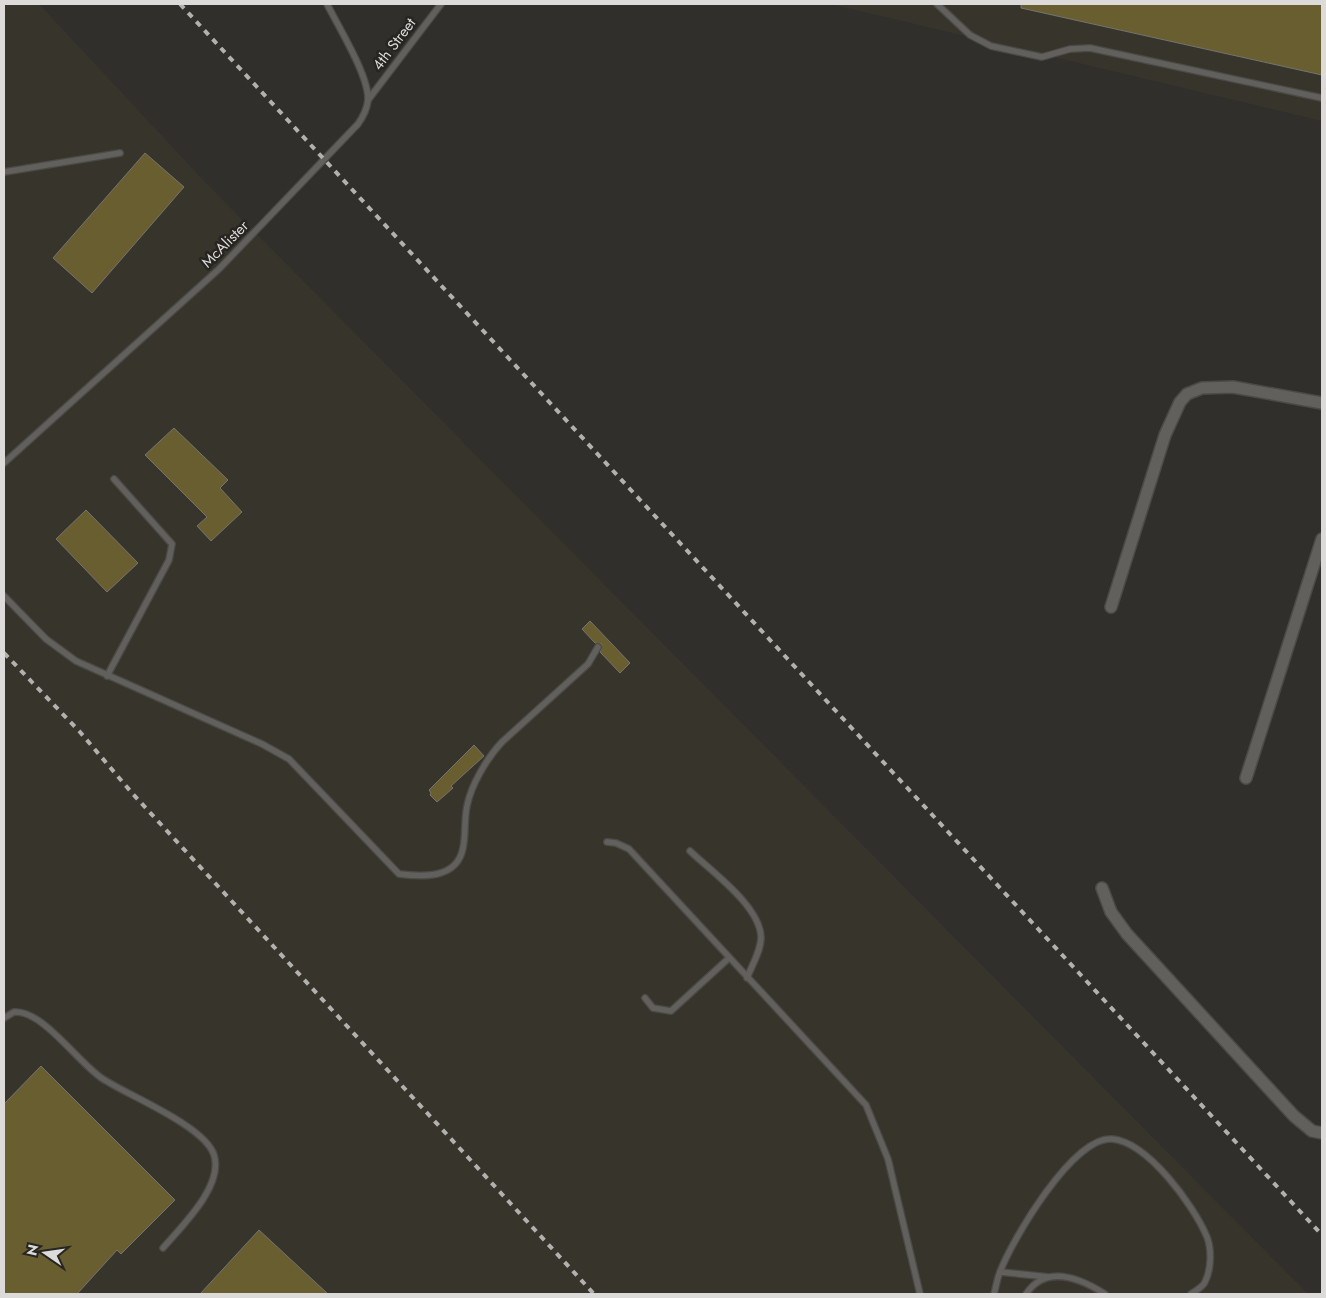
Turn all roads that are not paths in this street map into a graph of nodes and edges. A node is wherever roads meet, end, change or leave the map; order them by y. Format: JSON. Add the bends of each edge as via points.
{"nodes":[{"id":1,"x":327,"y":4,"type":"edge"},
{"id":2,"x":441,"y":4,"type":"edge"},
{"id":3,"x":937,"y":4,"type":"edge"},
{"id":4,"x":1322,"y":98,"type":"edge"},
{"id":5,"x":368,"y":100,"type":"junction"},
{"id":6,"x":120,"y":153,"type":"dead end"},
{"id":7,"x":4,"y":172,"type":"edge"},
{"id":8,"x":1322,"y":403,"type":"edge"},
{"id":9,"x":4,"y":463,"type":"edge"},
{"id":10,"x":114,"y":480,"type":"dead end"},
{"id":11,"x":1322,"y":539,"type":"edge"},
{"id":12,"x":4,"y":596,"type":"edge"},
{"id":13,"x":1111,"y":607,"type":"dead end"},
{"id":14,"x":598,"y":647,"type":"dead end"},
{"id":15,"x":107,"y":676,"type":"junction"},
{"id":16,"x":1246,"y":778,"type":"dead end"},
{"id":17,"x":607,"y":842,"type":"dead end"},
{"id":18,"x":690,"y":851,"type":"dead end"},
{"id":19,"x":1102,"y":888,"type":"dead end"},
{"id":20,"x":729,"y":958,"type":"junction"},
{"id":21,"x":747,"y":978,"type":"junction"},
{"id":22,"x":645,"y":998,"type":"dead end"},
{"id":23,"x":4,"y":1018,"type":"edge"},
{"id":24,"x":1322,"y":1133,"type":"edge"},
{"id":25,"x":163,"y":1248,"type":"dead end"},
{"id":26,"x":1000,"y":1272,"type":"junction"},
{"id":27,"x":1049,"y":1277,"type":"junction"},
{"id":28,"x":920,"y":1294,"type":"edge"},
{"id":29,"x":994,"y":1294,"type":"edge"},
{"id":30,"x":1026,"y":1294,"type":"edge"},
{"id":31,"x":1104,"y":1294,"type":"edge"},
{"id":32,"x":1191,"y":1294,"type":"edge"}],
"edges":[{"from":1,"to":5,"type":"lane","via":[[362,75]]},
{"from":2,"to":5,"type":"lane","name":"4th Street"},
{"from":3,"to":4,"type":"lane","via":[[975,39],[1003,49],[1048,56],[1070,49],[1090,48]]},
{"from":5,"to":9,"type":"lane","name":"McAlister","via":[[362,118],[349,136],[219,269]]},
{"from":6,"to":7,"type":"lane"},
{"from":8,"to":13,"type":"street","via":[[1233,387],[1202,388],[1184,398],[1172,414]]},
{"from":10,"to":15,"type":"lane","via":[[172,544],[169,560]]},
{"from":11,"to":16,"type":"street"},
{"from":12,"to":15,"type":"lane","via":[[57,648]]},
{"from":14,"to":15,"type":"lane","via":[[588,664],[496,748],[471,793],[463,850],[444,873],[428,876],[399,874],[310,778],[278,752]]},
{"from":17,"to":20,"type":"lane","via":[[629,849]]},
{"from":18,"to":21,"type":"lane","via":[[748,906],[756,918],[760,943]]},
{"from":19,"to":24,"type":"street","via":[[1110,912],[1127,934],[1294,1116],[1312,1130]]},
{"from":20,"to":21,"type":"lane"},
{"from":20,"to":22,"type":"lane","via":[[671,1011],[653,1008]]},
{"from":21,"to":28,"type":"lane","via":[[866,1105],[888,1159]]},
{"from":23,"to":25,"type":"lane","via":[[14,1012],[30,1014],[101,1078],[155,1106],[208,1143],[215,1156],[214,1171],[202,1205]]},
{"from":26,"to":27,"type":"lane"},
{"from":26,"to":29,"type":"lane"},
{"from":26,"to":32,"type":"lane","via":[[1038,1201],[1072,1161],[1094,1144],[1110,1139],[1137,1148],[1178,1189],[1208,1239],[1210,1262],[1205,1283]]},
{"from":27,"to":30,"type":"lane","via":[[1038,1282]]},
{"from":27,"to":31,"type":"lane","via":[[1071,1276]]}]}
